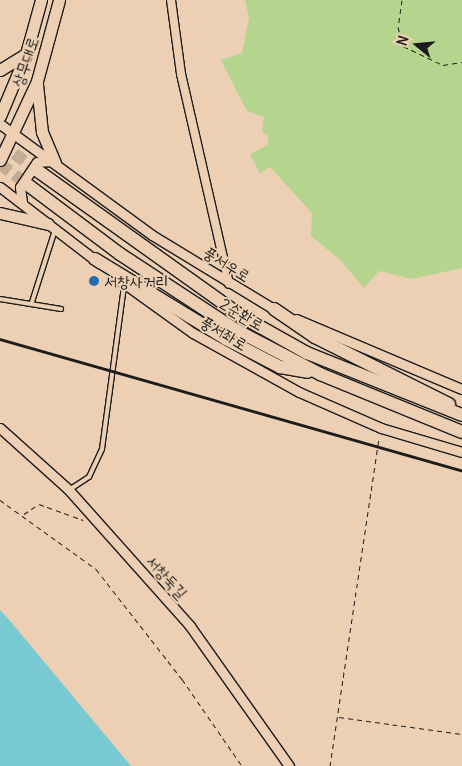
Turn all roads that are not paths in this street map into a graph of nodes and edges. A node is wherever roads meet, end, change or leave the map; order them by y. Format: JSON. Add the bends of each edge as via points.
{"nodes":[{"id":1,"x":41,"y":0,"type":"edge"},
{"id":2,"x":59,"y":0,"type":"edge"},
{"id":3,"x":171,"y":0,"type":"edge"},
{"id":4,"x":26,"y":54,"type":"junction"},
{"id":5,"x":0,"y":70,"type":"edge"},
{"id":6,"x":37,"y":81,"type":"junction"},
{"id":7,"x":0,"y":116,"type":"edge"},
{"id":8,"x":0,"y":124,"type":"edge"},
{"id":9,"x":14,"y":134,"type":"junction"},
{"id":10,"x":0,"y":160,"type":"edge"},
{"id":11,"x":54,"y":162,"type":"junction"},
{"id":12,"x":38,"y":171,"type":"tunnel mouth"},
{"id":13,"x":28,"y":185,"type":"tunnel mouth"},
{"id":14,"x":0,"y":187,"type":"edge"},
{"id":15,"x":23,"y":203,"type":"junction"},
{"id":16,"x":0,"y":213,"type":"edge"},
{"id":17,"x":52,"y":227,"type":"junction"},
{"id":18,"x":95,"y":259,"type":"junction"},
{"id":19,"x":125,"y":284,"type":"junction"},
{"id":20,"x":229,"y":284,"type":"junction"},
{"id":21,"x":0,"y":299,"type":"edge"},
{"id":22,"x":32,"y":302,"type":"junction"},
{"id":23,"x":60,"y":309,"type":"dead end"},
{"id":24,"x":274,"y":309,"type":"junction"},
{"id":25,"x":320,"y":374,"type":"junction"},
{"id":26,"x":462,"y":389,"type":"edge"},
{"id":27,"x":462,"y":413,"type":"edge"},
{"id":28,"x":0,"y":428,"type":"edge"},
{"id":29,"x":0,"y":432,"type":"edge"},
{"id":30,"x":462,"y":432,"type":"edge"},
{"id":31,"x":11,"y":438,"type":"junction"},
{"id":32,"x":462,"y":452,"type":"edge"},
{"id":33,"x":69,"y":490,"type":"junction"},
{"id":34,"x":289,"y":766,"type":"edge"}],
"edges":[{"from":1,"to":4,"type":"main road","name":"상무대로"},
{"from":2,"to":6,"type":"main road","name":"상무대로"},
{"from":3,"to":20,"type":"street","via":[[181,74]]},
{"from":4,"to":5,"type":"main road"},
{"from":4,"to":7,"type":"main road","name":"상무대로"},
{"from":6,"to":9,"type":"main road","name":"상무대로"},
{"from":6,"to":11,"type":"main road","via":[[42,132]]},
{"from":8,"to":9,"type":"street","name":"풍서우로"},
{"from":9,"to":10,"type":"main road","name":"상무대로"},
{"from":9,"to":11,"type":"street","name":"풍서우로"},
{"from":11,"to":15,"type":"street","via":[[37,162],[20,187]]},
{"from":11,"to":20,"type":"street","name":"풍서우로","via":[[152,235]]},
{"from":12,"to":27,"type":"highway","name":"2순환로","via":[[241,316],[308,353]]},
{"from":13,"to":25,"type":"highway","name":"2순환로","via":[[163,284],[236,330]]},
{"from":14,"to":15,"type":"street","name":"풍서좌로"},
{"from":15,"to":17,"type":"street","name":"풍서좌로"},
{"from":16,"to":17,"type":"main road"},
{"from":17,"to":18,"type":"street","name":"풍서좌로"},
{"from":17,"to":22,"type":"lane"},
{"from":18,"to":19,"type":"street","name":"풍서좌로"},
{"from":18,"to":25,"type":"highway","via":[[265,359]]},
{"from":19,"to":32,"type":"street","name":"풍서좌로","via":[[248,365],[381,428]]},
{"from":19,"to":33,"type":"lane","via":[[102,449],[89,477]]},
{"from":20,"to":24,"type":"street","name":"풍서우로"},
{"from":21,"to":22,"type":"lane"},
{"from":22,"to":23,"type":"lane"},
{"from":24,"to":26,"type":"street","name":"풍서우로"},
{"from":24,"to":27,"type":"highway","via":[[315,337],[399,376]]},
{"from":25,"to":30,"type":"highway","name":"2순환로"},
{"from":28,"to":31,"type":"street","name":"서창둑길"},
{"from":29,"to":31,"type":"street"},
{"from":31,"to":33,"type":"street","name":"서창둑길"},
{"from":33,"to":34,"type":"street","name":"서창둑길","via":[[190,626]]}]}
